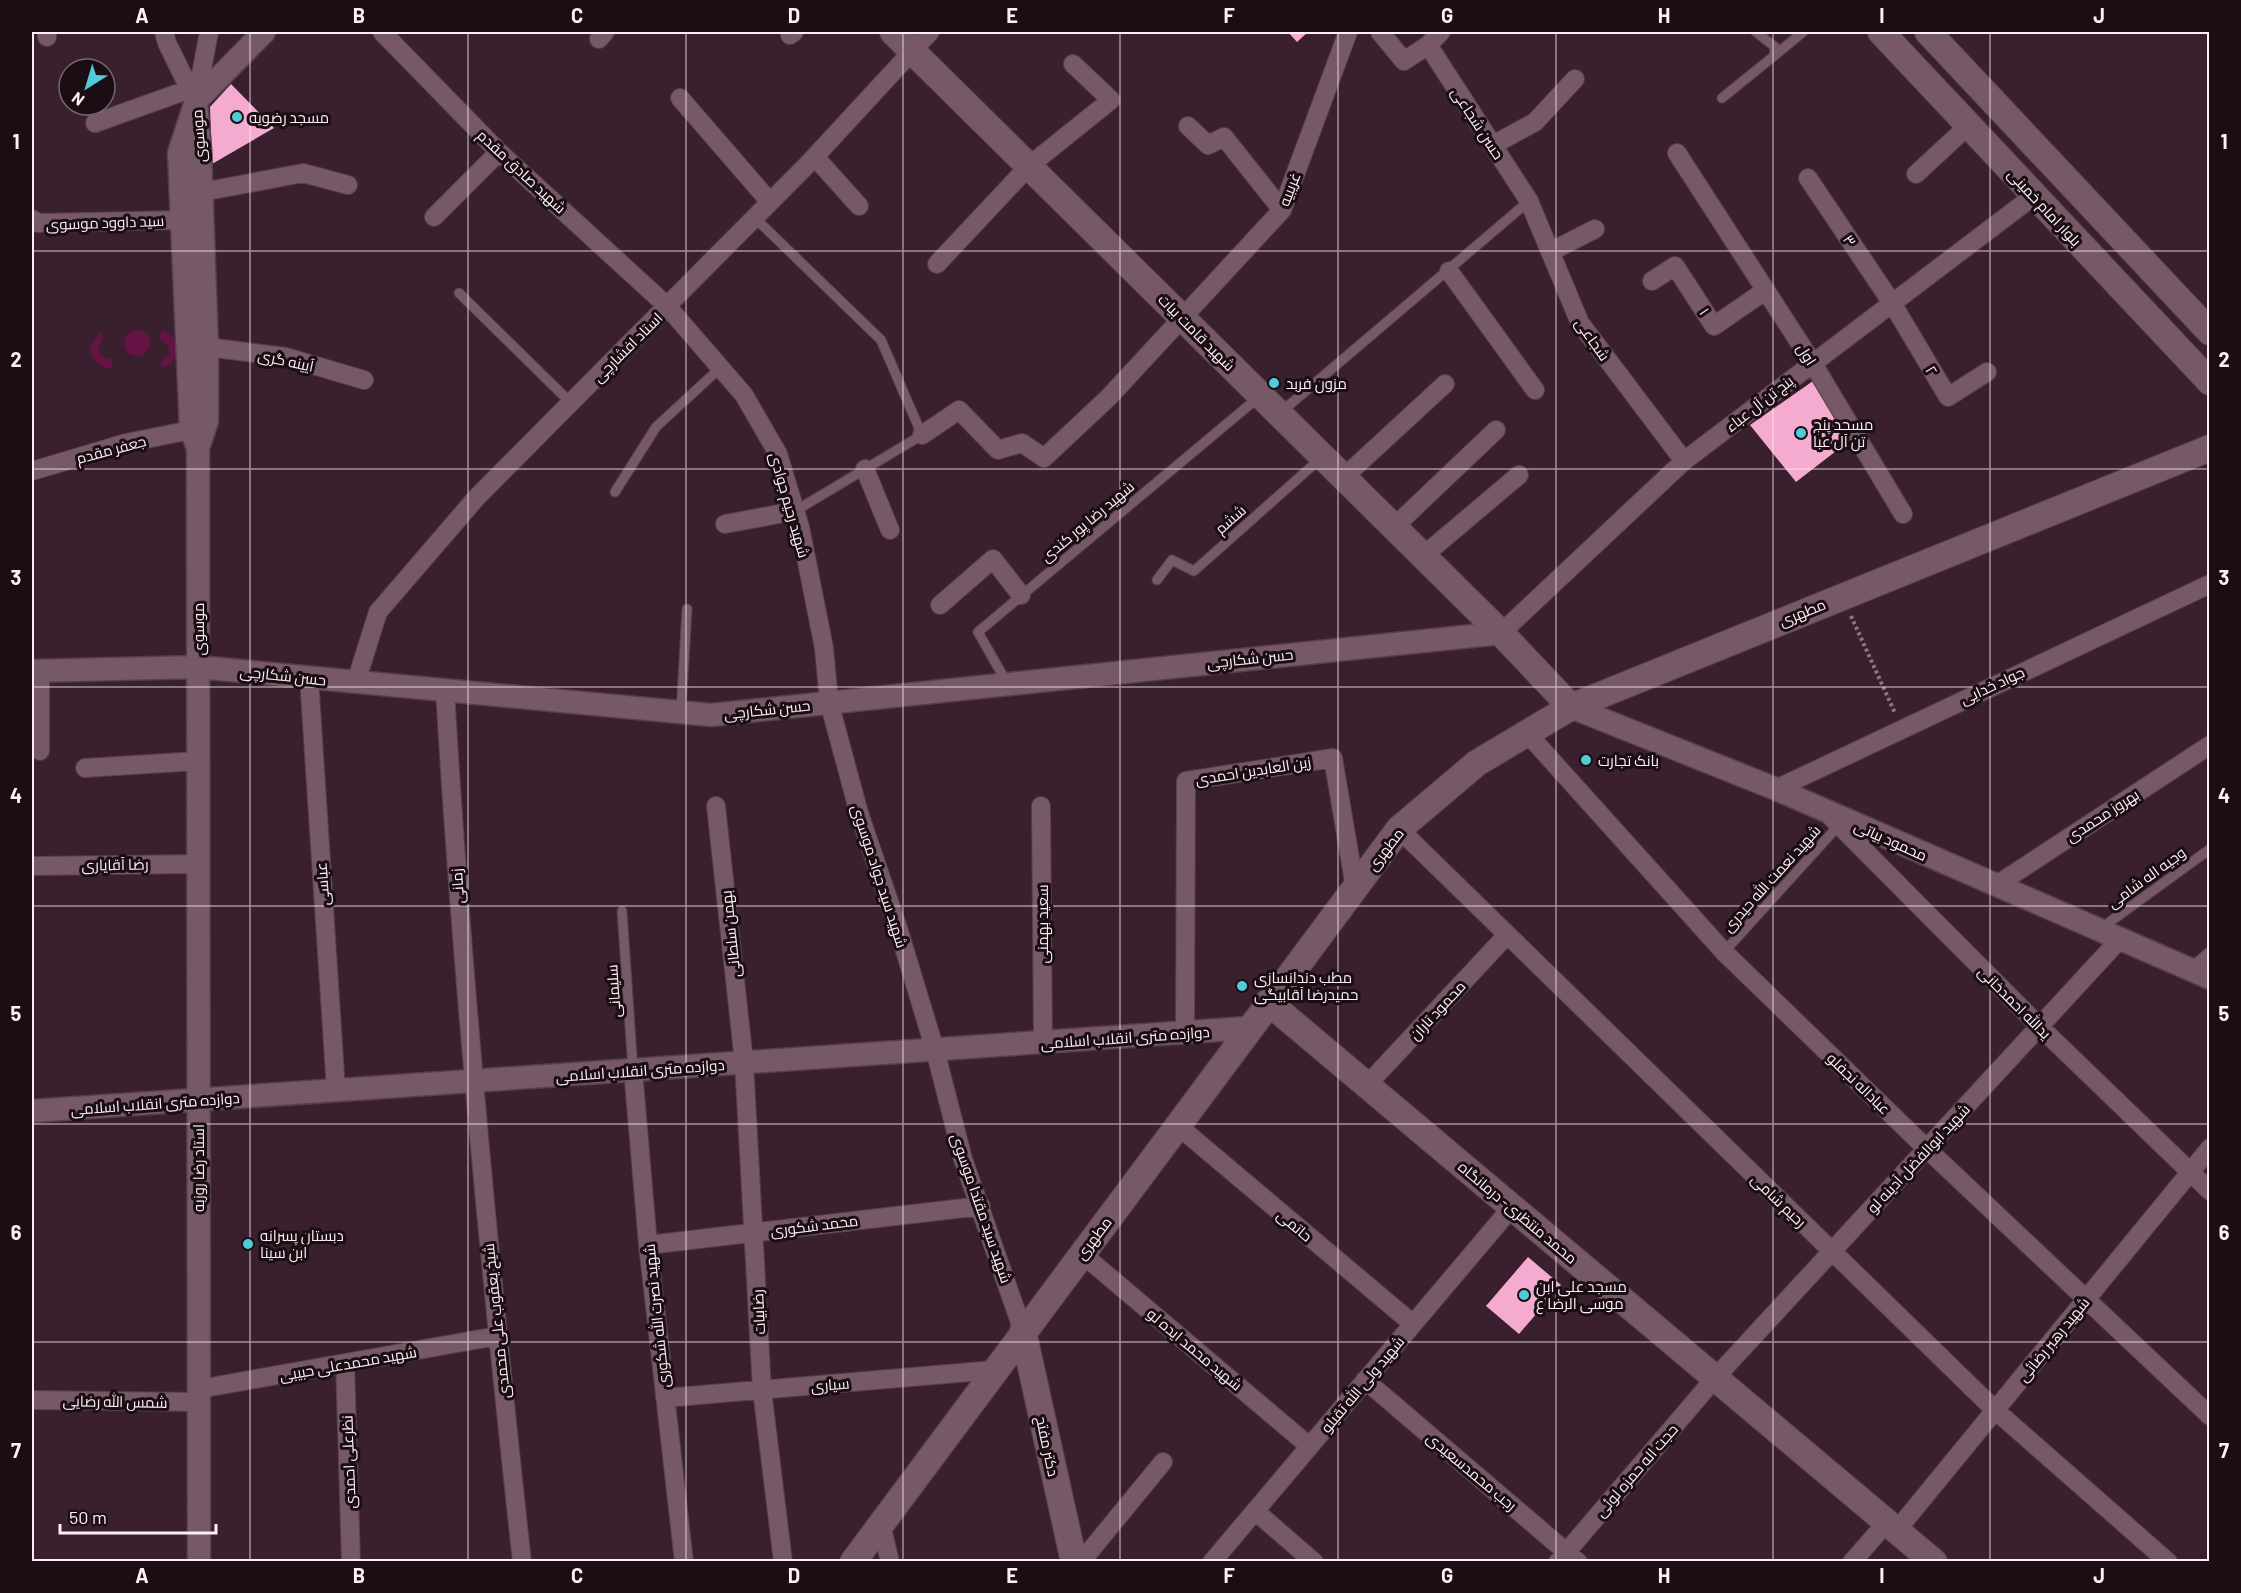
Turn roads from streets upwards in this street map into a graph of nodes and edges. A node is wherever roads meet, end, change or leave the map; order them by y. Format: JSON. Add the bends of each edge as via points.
{"nodes":[{"id":1,"x":164,"y":32,"type":"edge"},
{"id":2,"x":209,"y":32,"type":"edge"},
{"id":3,"x":264,"y":32,"type":"edge"},
{"id":4,"x":382,"y":32,"type":"edge"},
{"id":5,"x":893,"y":32,"type":"edge"},
{"id":6,"x":930,"y":32,"type":"edge"},
{"id":7,"x":1348,"y":32,"type":"edge"},
{"id":8,"x":1380,"y":32,"type":"edge"},
{"id":9,"x":1441,"y":32,"type":"edge"},
{"id":10,"x":1881,"y":32,"type":"edge"},
{"id":11,"x":1934,"y":34,"type":"edge"},
{"id":12,"x":1428,"y":45,"type":"junction"},
{"id":13,"x":912,"y":50,"type":"junction"},
{"id":14,"x":1074,"y":64,"type":"dead end"},
{"id":15,"x":1575,"y":78,"type":"dead end"},
{"id":16,"x":193,"y":95,"type":"junction"},
{"id":17,"x":680,"y":98,"type":"dead end"},
{"id":18,"x":95,"y":123,"type":"dead end"},
{"id":19,"x":1969,"y":125,"type":"junction"},
{"id":20,"x":1188,"y":126,"type":"dead end"},
{"id":21,"x":1493,"y":145,"type":"junction"},
{"id":22,"x":499,"y":152,"type":"junction"},
{"id":23,"x":1677,"y":153,"type":"dead end"},
{"id":24,"x":815,"y":157,"type":"junction"},
{"id":25,"x":1029,"y":166,"type":"junction"},
{"id":26,"x":1916,"y":174,"type":"dead end"},
{"id":27,"x":1808,"y":178,"type":"dead end"},
{"id":28,"x":348,"y":185,"type":"dead end"},
{"id":29,"x":202,"y":192,"type":"junction"},
{"id":30,"x":2035,"y":195,"type":"junction"},
{"id":31,"x":1529,"y":201,"type":"joint"},
{"id":32,"x":771,"y":202,"type":"junction"},
{"id":33,"x":859,"y":206,"type":"dead end"},
{"id":34,"x":1282,"y":210,"type":"junction"},
{"id":35,"x":434,"y":217,"type":"dead end"},
{"id":36,"x":32,"y":219,"type":"edge"},
{"id":37,"x":179,"y":220,"type":"junction"},
{"id":38,"x":1595,"y":229,"type":"dead end"},
{"id":39,"x":1550,"y":252,"type":"junction"},
{"id":40,"x":937,"y":264,"type":"dead end"},
{"id":41,"x":1449,"y":271,"type":"road end"},
{"id":42,"x":1652,"y":281,"type":"dead end"},
{"id":43,"x":1766,"y":290,"type":"junction"},
{"id":44,"x":1892,"y":303,"type":"junction"},
{"id":45,"x":668,"y":306,"type":"junction"},
{"id":46,"x":1183,"y":318,"type":"junction"},
{"id":47,"x":2210,"y":332,"type":"edge"},
{"id":48,"x":207,"y":348,"type":"junction"},
{"id":49,"x":1812,"y":362,"type":"junction"},
{"id":50,"x":1987,"y":372,"type":"dead end"},
{"id":51,"x":364,"y":380,"type":"dead end"},
{"id":52,"x":2210,"y":382,"type":"edge"},
{"id":53,"x":1445,"y":384,"type":"dead end"},
{"id":54,"x":1535,"y":390,"type":"dead end"},
{"id":55,"x":1496,"y":430,"type":"dead end"},
{"id":56,"x":922,"y":435,"type":"road end"},
{"id":57,"x":194,"y":439,"type":"junction"},
{"id":58,"x":2210,"y":448,"type":"edge"},
{"id":59,"x":1684,"y":461,"type":"junction"},
{"id":60,"x":865,"y":469,"type":"road end"},
{"id":61,"x":32,"y":471,"type":"edge"},
{"id":62,"x":1519,"y":475,"type":"dead end"},
{"id":63,"x":1344,"y":477,"type":"junction"},
{"id":64,"x":795,"y":511,"type":"junction"},
{"id":65,"x":1903,"y":514,"type":"dead end"},
{"id":66,"x":725,"y":524,"type":"dead end"},
{"id":67,"x":1394,"y":527,"type":"junction"},
{"id":68,"x":890,"y":530,"type":"dead end"},
{"id":69,"x":1423,"y":556,"type":"junction"},
{"id":70,"x":2210,"y":584,"type":"edge"},
{"id":71,"x":1021,"y":595,"type":"road end"},
{"id":72,"x":940,"y":605,"type":"dead end"},
{"id":73,"x":1501,"y":633,"type":"junction"},
{"id":74,"x":198,"y":667,"type":"junction"},
{"id":75,"x":36,"y":671,"type":"edge"},
{"id":76,"x":309,"y":678,"type":"junction"},
{"id":77,"x":356,"y":682,"type":"junction"},
{"id":78,"x":445,"y":690,"type":"junction"},
{"id":79,"x":829,"y":702,"type":"junction"},
{"id":80,"x":1571,"y":706,"type":"junction"},
{"id":81,"x":1526,"y":732,"type":"junction"},
{"id":82,"x":2210,"y":744,"type":"edge"},
{"id":83,"x":40,"y":751,"type":"dead end"},
{"id":84,"x":198,"y":761,"type":"junction"},
{"id":85,"x":85,"y":768,"type":"dead end"},
{"id":86,"x":1776,"y":789,"type":"junction"},
{"id":87,"x":716,"y":806,"type":"dead end"},
{"id":88,"x":1041,"y":806,"type":"dead end"},
{"id":89,"x":1832,"y":818,"type":"junction"},
{"id":90,"x":1399,"y":829,"type":"junction"},
{"id":91,"x":198,"y":864,"type":"junction"},
{"id":92,"x":32,"y":866,"type":"edge"},
{"id":93,"x":1995,"y":886,"type":"junction"},
{"id":94,"x":1355,"y":888,"type":"junction"},
{"id":95,"x":1507,"y":935,"type":"junction"},
{"id":96,"x":2121,"y":938,"type":"junction"},
{"id":97,"x":2205,"y":968,"type":"edge"},
{"id":98,"x":1268,"y":1002,"type":"junction"},
{"id":99,"x":2039,"y":1026,"type":"junction"},
{"id":100,"x":1248,"y":1028,"type":"junction"},
{"id":101,"x":1185,"y":1033,"type":"junction"},
{"id":102,"x":1043,"y":1042,"type":"junction"},
{"id":103,"x":935,"y":1050,"type":"junction"},
{"id":104,"x":744,"y":1062,"type":"junction"},
{"id":105,"x":633,"y":1070,"type":"junction"},
{"id":106,"x":473,"y":1081,"type":"junction"},
{"id":107,"x":1367,"y":1085,"type":"junction"},
{"id":108,"x":336,"y":1090,"type":"junction"},
{"id":109,"x":198,"y":1100,"type":"junction"},
{"id":110,"x":32,"y":1111,"type":"edge"},
{"id":111,"x":1177,"y":1125,"type":"junction"},
{"id":112,"x":1926,"y":1148,"type":"junction"},
{"id":113,"x":2210,"y":1148,"type":"edge"},
{"id":114,"x":2190,"y":1173,"type":"junction"},
{"id":115,"x":2210,"y":1191,"type":"edge"},
{"id":116,"x":981,"y":1206,"type":"junction"},
{"id":117,"x":1512,"y":1207,"type":"junction"},
{"id":118,"x":753,"y":1232,"type":"junction"},
{"id":119,"x":648,"y":1245,"type":"junction"},
{"id":120,"x":1832,"y":1251,"type":"junction"},
{"id":121,"x":1082,"y":1253,"type":"junction"},
{"id":122,"x":2086,"y":1299,"type":"junction"},
{"id":123,"x":1413,"y":1324,"type":"junction"},
{"id":124,"x":1023,"y":1331,"type":"junction"},
{"id":125,"x":497,"y":1336,"type":"junction"},
{"id":126,"x":345,"y":1363,"type":"junction"},
{"id":127,"x":994,"y":1370,"type":"junction"},
{"id":128,"x":1715,"y":1377,"type":"junction"},
{"id":129,"x":1365,"y":1380,"type":"junction"},
{"id":130,"x":762,"y":1390,"type":"junction"},
{"id":131,"x":199,"y":1396,"type":"junction"},
{"id":132,"x":665,"y":1398,"type":"junction"},
{"id":133,"x":32,"y":1400,"type":"edge"},
{"id":134,"x":1995,"y":1410,"type":"junction"},
{"id":135,"x":2210,"y":1416,"type":"edge"},
{"id":136,"x":1310,"y":1446,"type":"junction"},
{"id":137,"x":1163,"y":1462,"type":"dead end"},
{"id":138,"x":1254,"y":1511,"type":"junction"},
{"id":139,"x":881,"y":1524,"type":"junction"},
{"id":140,"x":1892,"y":1526,"type":"junction"},
{"id":141,"x":1568,"y":1558,"type":"edge"},
{"id":142,"x":199,"y":1562,"type":"edge"},
{"id":143,"x":351,"y":1562,"type":"edge"},
{"id":144,"x":522,"y":1562,"type":"edge"},
{"id":145,"x":684,"y":1562,"type":"edge"},
{"id":146,"x":783,"y":1562,"type":"edge"},
{"id":147,"x":853,"y":1562,"type":"edge"},
{"id":148,"x":890,"y":1562,"type":"edge"},
{"id":149,"x":1074,"y":1562,"type":"edge"},
{"id":150,"x":1081,"y":1562,"type":"edge"},
{"id":151,"x":1212,"y":1562,"type":"edge"},
{"id":152,"x":1314,"y":1562,"type":"edge"},
{"id":153,"x":1852,"y":1562,"type":"edge"},
{"id":154,"x":1934,"y":1562,"type":"edge"},
{"id":155,"x":2168,"y":1562,"type":"edge"}],
"edges":[{"from":1,"to":16,"type":"street"},
{"from":2,"to":16,"type":"street"},
{"from":3,"to":16,"type":"street"},
{"from":4,"to":22,"type":"street","name":"شهید صادق مقدم"},
{"from":5,"to":13,"type":"main road","name":"شهید قامت بیات"},
{"from":6,"to":13,"type":"street","name":"استاد افشارچی"},
{"from":7,"to":34,"type":"street","name":"غریبیه"},
{"from":8,"to":12,"type":"street","via":[[1404,61]]},
{"from":9,"to":12,"type":"street"},
{"from":10,"to":19,"type":"main road","name":"بلوار امام خمینی"},
{"from":11,"to":47,"type":"main road"},
{"from":12,"to":21,"type":"street","name":"حسن شجاعی"},
{"from":13,"to":24,"type":"street","name":"استاد افشارچی"},
{"from":13,"to":25,"type":"main road","name":"شهید قامت بیات"},
{"from":14,"to":25,"type":"street","via":[[1111,100]]},
{"from":15,"to":21,"type":"street","via":[[1535,122]]},
{"from":16,"to":18,"type":"street"},
{"from":16,"to":29,"type":"street","name":"موسوی"},
{"from":16,"to":37,"type":"street","name":"موسوی","via":[[179,153]]},
{"from":17,"to":32,"type":"street"},
{"from":19,"to":26,"type":"street"},
{"from":19,"to":30,"type":"main road","name":"بلوار امام خمینی"},
{"from":20,"to":34,"type":"street","via":[[1208,145],[1224,137]]},
{"from":21,"to":31,"type":"street","name":"حسن شجاعی"},
{"from":22,"to":35,"type":"street"},
{"from":22,"to":45,"type":"street","name":"شهید صادق مقدم"},
{"from":23,"to":43,"type":"street","name":"اول"},
{"from":24,"to":32,"type":"street","name":"استاد افشارچی"},
{"from":24,"to":33,"type":"street"},
{"from":25,"to":40,"type":"street"},
{"from":25,"to":46,"type":"main road","name":"شهید قامت بیات"},
{"from":27,"to":44,"type":"street","name":"۳"},
{"from":28,"to":29,"type":"street","via":[[303,172]]},
{"from":29,"to":48,"type":"street","name":"موسوی"},
{"from":30,"to":44,"type":"street","name":"پنج تن آل عباء"},
{"from":30,"to":52,"type":"main road","name":"بلوار امام خمینی"},
{"from":31,"to":39,"type":"street","name":"شجاعی"},
{"from":32,"to":45,"type":"street","name":"استاد افشارچی"},
{"from":34,"to":46,"type":"street","name":"غریبیه"},
{"from":36,"to":37,"type":"street","name":"سید داوود موسوی","via":[[38,223]]},
{"from":37,"to":57,"type":"street","name":"موسوی"},
{"from":38,"to":39,"type":"street"},
{"from":39,"to":59,"type":"street","name":"شجاعی","via":[[1580,322]]},
{"from":41,"to":54,"type":"street"},
{"from":42,"to":43,"type":"street","name":"۱","via":[[1675,266],[1714,326]]},
{"from":43,"to":49,"type":"street","name":"اول"},
{"from":44,"to":49,"type":"street","name":"پنج تن آل عباء"},
{"from":44,"to":50,"type":"street","name":"۲","via":[[1948,397]]},
{"from":45,"to":64,"type":"street","name":"شهید رحیم جوادی","via":[[744,395],[778,454]]},
{"from":45,"to":77,"type":"street","name":"استاد افشارچی","via":[[477,496],[378,612]]},
{"from":46,"to":56,"type":"street","name":"غریبیه","via":[[1109,397],[1044,458],[1022,443],[998,450],[958,410]]},
{"from":46,"to":63,"type":"main road","name":"شهید قامت بیات"},
{"from":48,"to":51,"type":"street","name":"آیینه گری","via":[[286,357]]},
{"from":48,"to":57,"type":"street","name":"موسوی","via":[[207,421]]},
{"from":49,"to":59,"type":"street","name":"پنج تن آل عباء"},
{"from":49,"to":65,"type":"street","name":"اول"},
{"from":53,"to":63,"type":"street"},
{"from":55,"to":67,"type":"street"},
{"from":57,"to":61,"type":"street","name":"جعفر مقدم","via":[[126,443]]},
{"from":57,"to":74,"type":"street","name":"موسوی"},
{"from":58,"to":80,"type":"main road","name":"مطهری"},
{"from":59,"to":73,"type":"street","name":"پنج تن آل عباء"},
{"from":60,"to":68,"type":"street"},
{"from":62,"to":69,"type":"street"},
{"from":63,"to":67,"type":"main road","name":"شهید قامت بیات"},
{"from":64,"to":66,"type":"street"},
{"from":64,"to":79,"type":"street","name":"شهید رحیم جوادی","via":[[824,648]]},
{"from":67,"to":69,"type":"main road","name":"شهید قامت بیات"},
{"from":69,"to":73,"type":"main road","name":"شهید قامت بیات"},
{"from":70,"to":86,"type":"street","name":"جواد خدایی"},
{"from":71,"to":72,"type":"street","via":[[993,559]]},
{"from":73,"to":79,"type":"street","name":"حسن شکارچی"},
{"from":73,"to":80,"type":"main road","name":"شهید قامت بیات"},
{"from":74,"to":75,"type":"street","name":"حسن شکارچی"},
{"from":74,"to":76,"type":"street","name":"حسن شکارچی"},
{"from":74,"to":84,"type":"street","name":"استاد رضا روزبه"},
{"from":75,"to":83,"type":"street"},
{"from":76,"to":77,"type":"street","name":"حسن شکارچی"},
{"from":76,"to":108,"type":"street","name":"عباسی"},
{"from":77,"to":78,"type":"street","name":"حسن شکارچی"},
{"from":78,"to":79,"type":"street","name":"حسن شکارچی","via":[[711,715]]},
{"from":78,"to":106,"type":"street","name":"زمانی"},
{"from":79,"to":103,"type":"street","name":"شهید سید جواد موسوی","via":[[859,813]]},
{"from":80,"to":81,"type":"main road","name":"مطهری"},
{"from":80,"to":86,"type":"street","name":"محمود بیاتی"},
{"from":81,"to":90,"type":"main road","name":"مطهری","via":[[1477,763]]},
{"from":81,"to":112,"type":"street","name":"عباداله نجفلو","via":[[1724,952]]},
{"from":82,"to":93,"type":"street","name":"بهروز محمدی"},
{"from":84,"to":85,"type":"street"},
{"from":84,"to":91,"type":"street","name":"استاد رضا روزبه"},
{"from":86,"to":89,"type":"street","name":"محمود بیاتی"},
{"from":87,"to":104,"type":"street","name":"بهمن سلطانی"},
{"from":88,"to":102,"type":"street","name":"سعید بهمنی"},
{"from":89,"to":93,"type":"street","name":"محمود بیاتی"},
{"from":89,"to":99,"type":"street","name":"یدالله احمدخانی"},
{"from":90,"to":94,"type":"main road","name":"مطهری"},
{"from":90,"to":95,"type":"street","name":"رحیم شامی"},
{"from":91,"to":92,"type":"street","name":"رضا آقایاری"},
{"from":91,"to":109,"type":"street","name":"استاد رضا روزبه"},
{"from":93,"to":96,"type":"street","name":"محمود بیاتی"},
{"from":94,"to":98,"type":"main road","name":"مطهری"},
{"from":94,"to":101,"type":"street","name":"زین العابدین احمدی","via":[[1333,758],[1186,781]]},
{"from":95,"to":107,"type":"street","name":"محمود تاران"},
{"from":95,"to":120,"type":"street","name":"رحیم شامی"},
{"from":96,"to":97,"type":"street","name":"محمود بیاتی"},
{"from":96,"to":99,"type":"street","name":"شهید ابوالفضل آدینه لو"},
{"from":98,"to":100,"type":"main road","name":"مطهری"},
{"from":98,"to":107,"type":"main road","name":"محمد منتظری- درمانگاه"},
{"from":99,"to":112,"type":"street","name":"شهید ابوالفضل آدینه لو"},
{"from":99,"to":114,"type":"street","name":"یدالله احمدخانی"},
{"from":100,"to":101,"type":"street","name":"دوازده متری انقلاب اسلامی"},
{"from":100,"to":111,"type":"main road","name":"مطهری"},
{"from":101,"to":102,"type":"street","name":"دوازده متری انقلاب اسلامی"},
{"from":102,"to":103,"type":"street","name":"دوازده متری انقلاب اسلامی"},
{"from":103,"to":104,"type":"street","name":"دوازده متری انقلاب اسلامی"},
{"from":103,"to":116,"type":"street","name":"شهید سید مقتدا موسوی","via":[[963,1159]]},
{"from":104,"to":105,"type":"street","name":"دوازده متری انقلاب اسلامی"},
{"from":104,"to":118,"type":"street","name":"رضابیات"},
{"from":105,"to":106,"type":"street","name":"دوازده متری انقلاب اسلامی"},
{"from":105,"to":119,"type":"street","name":"شهید نصرت الله شکوری"},
{"from":106,"to":108,"type":"street","name":"دوازده متری انقلاب اسلامی"},
{"from":106,"to":125,"type":"street","name":"شیخ یعقوب علی محمدی"},
{"from":107,"to":117,"type":"main road","name":"محمد منتظری- درمانگاه"},
{"from":108,"to":109,"type":"street","name":"دوازده متری انقلاب اسلامی"},
{"from":109,"to":110,"type":"street","name":"دوازده متری انقلاب اسلامی"},
{"from":109,"to":131,"type":"street","name":"استاد رضا روزبه"},
{"from":111,"to":121,"type":"main road","name":"مطهری"},
{"from":111,"to":123,"type":"street","name":"حاتمی"},
{"from":112,"to":120,"type":"street","name":"شهید ابوالفضل آدینه لو"},
{"from":112,"to":122,"type":"street","name":"عباداله نجفلو"},
{"from":113,"to":114,"type":"street","name":"شهید رهبر رضائی"},
{"from":114,"to":115,"type":"street","name":"یدالله احمدخانی"},
{"from":114,"to":122,"type":"street","name":"شهید رهبر رضائی"},
{"from":116,"to":118,"type":"street","name":"محمد شکوری"},
{"from":116,"to":124,"type":"street","name":"شهید سید مقتدا موسوی"},
{"from":117,"to":123,"type":"street","name":"شهید ولی الله تقیلو"},
{"from":117,"to":128,"type":"main road","name":"محمد منتظری- درمانگاه"},
{"from":118,"to":119,"type":"street","name":"محمد شکوری"},
{"from":118,"to":130,"type":"street","name":"رضابیات"},
{"from":119,"to":132,"type":"street","name":"شهید نصرت الله شکوری"},
{"from":120,"to":128,"type":"street","name":"شهید ابوالفضل آدینه لو"},
{"from":120,"to":134,"type":"street","name":"رحیم شامی"},
{"from":121,"to":124,"type":"main road","name":"مطهری"},
{"from":121,"to":136,"type":"street","name":"شهید محمد ایده لو"},
{"from":122,"to":134,"type":"street","name":"شهید رهبر رضائی"},
{"from":122,"to":135,"type":"street","name":"عباداله نجفلو"},
{"from":123,"to":129,"type":"street","name":"شهید ولی الله تقیلو"},
{"from":124,"to":127,"type":"main road","name":"مطهری"},
{"from":124,"to":149,"type":"main road","name":"دکتر مفتح"},
{"from":125,"to":126,"type":"street","name":"شهید محمدعلی حبیبی"},
{"from":125,"to":144,"type":"street","name":"شیخ یعقوب علی محمدی"},
{"from":126,"to":131,"type":"street","name":"شهید محمدعلی حبیبی"},
{"from":126,"to":143,"type":"street","name":"نظرعلی احمدی"},
{"from":127,"to":130,"type":"street","name":"سیاری"},
{"from":127,"to":139,"type":"main road","name":"مطهری"},
{"from":128,"to":140,"type":"main road","name":"محمد منتظری- درمانگاه"},
{"from":128,"to":141,"type":"street","name":"حجت اله حمزه لوئی"},
{"from":129,"to":136,"type":"street","name":"شهید ولی الله تقیلو"},
{"from":129,"to":141,"type":"street","name":"رجب محمدسعیدی"},
{"from":130,"to":132,"type":"street","name":"سیاری"},
{"from":130,"to":146,"type":"street","name":"رضابیات"},
{"from":131,"to":133,"type":"street","name":"شمس الله رضایی"},
{"from":131,"to":142,"type":"street","name":"استاد رضا روزبه"},
{"from":132,"to":145,"type":"street","name":"شهید نصرت الله شکوری"},
{"from":134,"to":140,"type":"street","name":"شهید رهبر رضائی"},
{"from":134,"to":155,"type":"street","name":"رحیم شامی"},
{"from":136,"to":138,"type":"street","name":"شهید ولی الله تقیلو"},
{"from":137,"to":150,"type":"street"},
{"from":138,"to":151,"type":"street","name":"شهید ولی الله تقیلو"},
{"from":138,"to":152,"type":"street"},
{"from":139,"to":147,"type":"main road","name":"مطهری"},
{"from":139,"to":148,"type":"street"},
{"from":140,"to":153,"type":"street","name":"شهید رهبر رضائی"},
{"from":140,"to":154,"type":"main road","name":"محمد منتظری- درمانگاه"}]}
